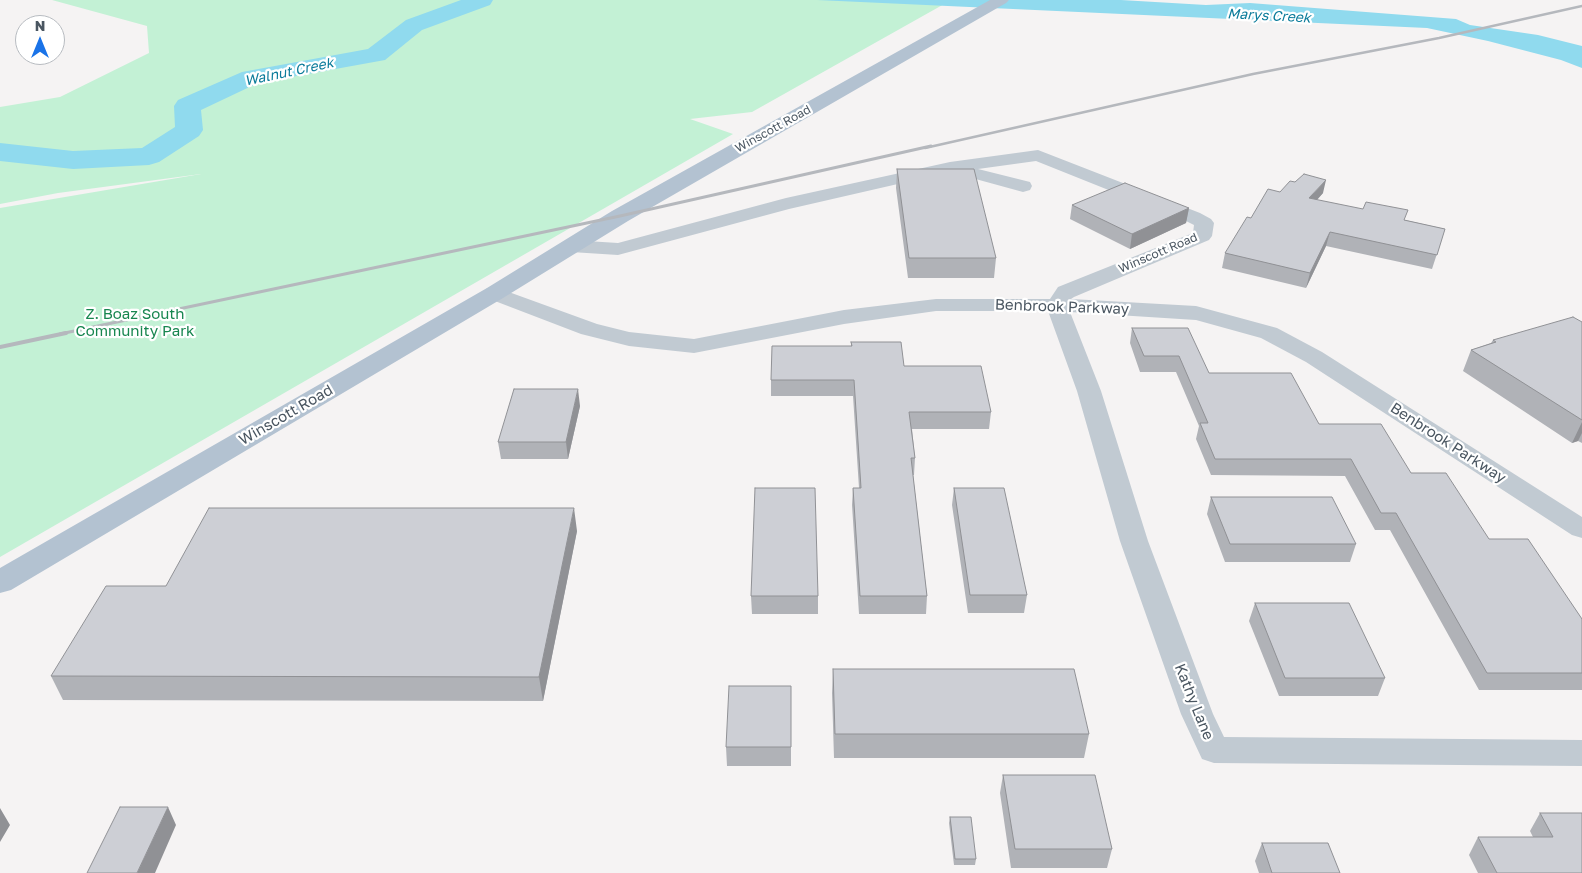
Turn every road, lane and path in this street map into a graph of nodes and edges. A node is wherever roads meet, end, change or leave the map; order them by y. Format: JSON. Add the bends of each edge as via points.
{"nodes":[{"id":1,"x":1001,"y":0,"type":"edge"},
{"id":2,"x":950,"y":167,"type":"junction"},
{"id":3,"x":1023,"y":186,"type":"dead end"},
{"id":4,"x":571,"y":246,"type":"junction"},
{"id":5,"x":495,"y":293,"type":"junction"},
{"id":6,"x":1056,"y":305,"type":"junction"},
{"id":7,"x":1582,"y":529,"type":"edge"},
{"id":8,"x":0,"y":582,"type":"edge"},
{"id":9,"x":1582,"y":752,"type":"edge"}],
"edges":[{"from":1,"to":4,"type":"main road","name":"Winscott Road"},
{"from":2,"to":3,"type":"street","name":"Winscott Road"},
{"from":2,"to":4,"type":"street","name":"Winscott Road","via":[[786,204],[618,249]]},
{"from":2,"to":6,"type":"street","name":"Winscott Road","via":[[1038,155],[1204,223],[1202,236],[1066,292]]},
{"from":4,"to":5,"type":"main road","name":"Winscott Road"},
{"from":5,"to":6,"type":"street","name":"Benbrook Parkway","via":[[589,329],[629,339],[694,346],[844,317],[936,305]]},
{"from":5,"to":8,"type":"main road","name":"Winscott Road"},
{"from":6,"to":7,"type":"street","name":"Benbrook Parkway","via":[[1196,313],[1269,333],[1314,357]]},
{"from":6,"to":9,"type":"street","name":"Kathy Lane","via":[[1089,391],[1134,541],[1197,714],[1214,750]]}]}
